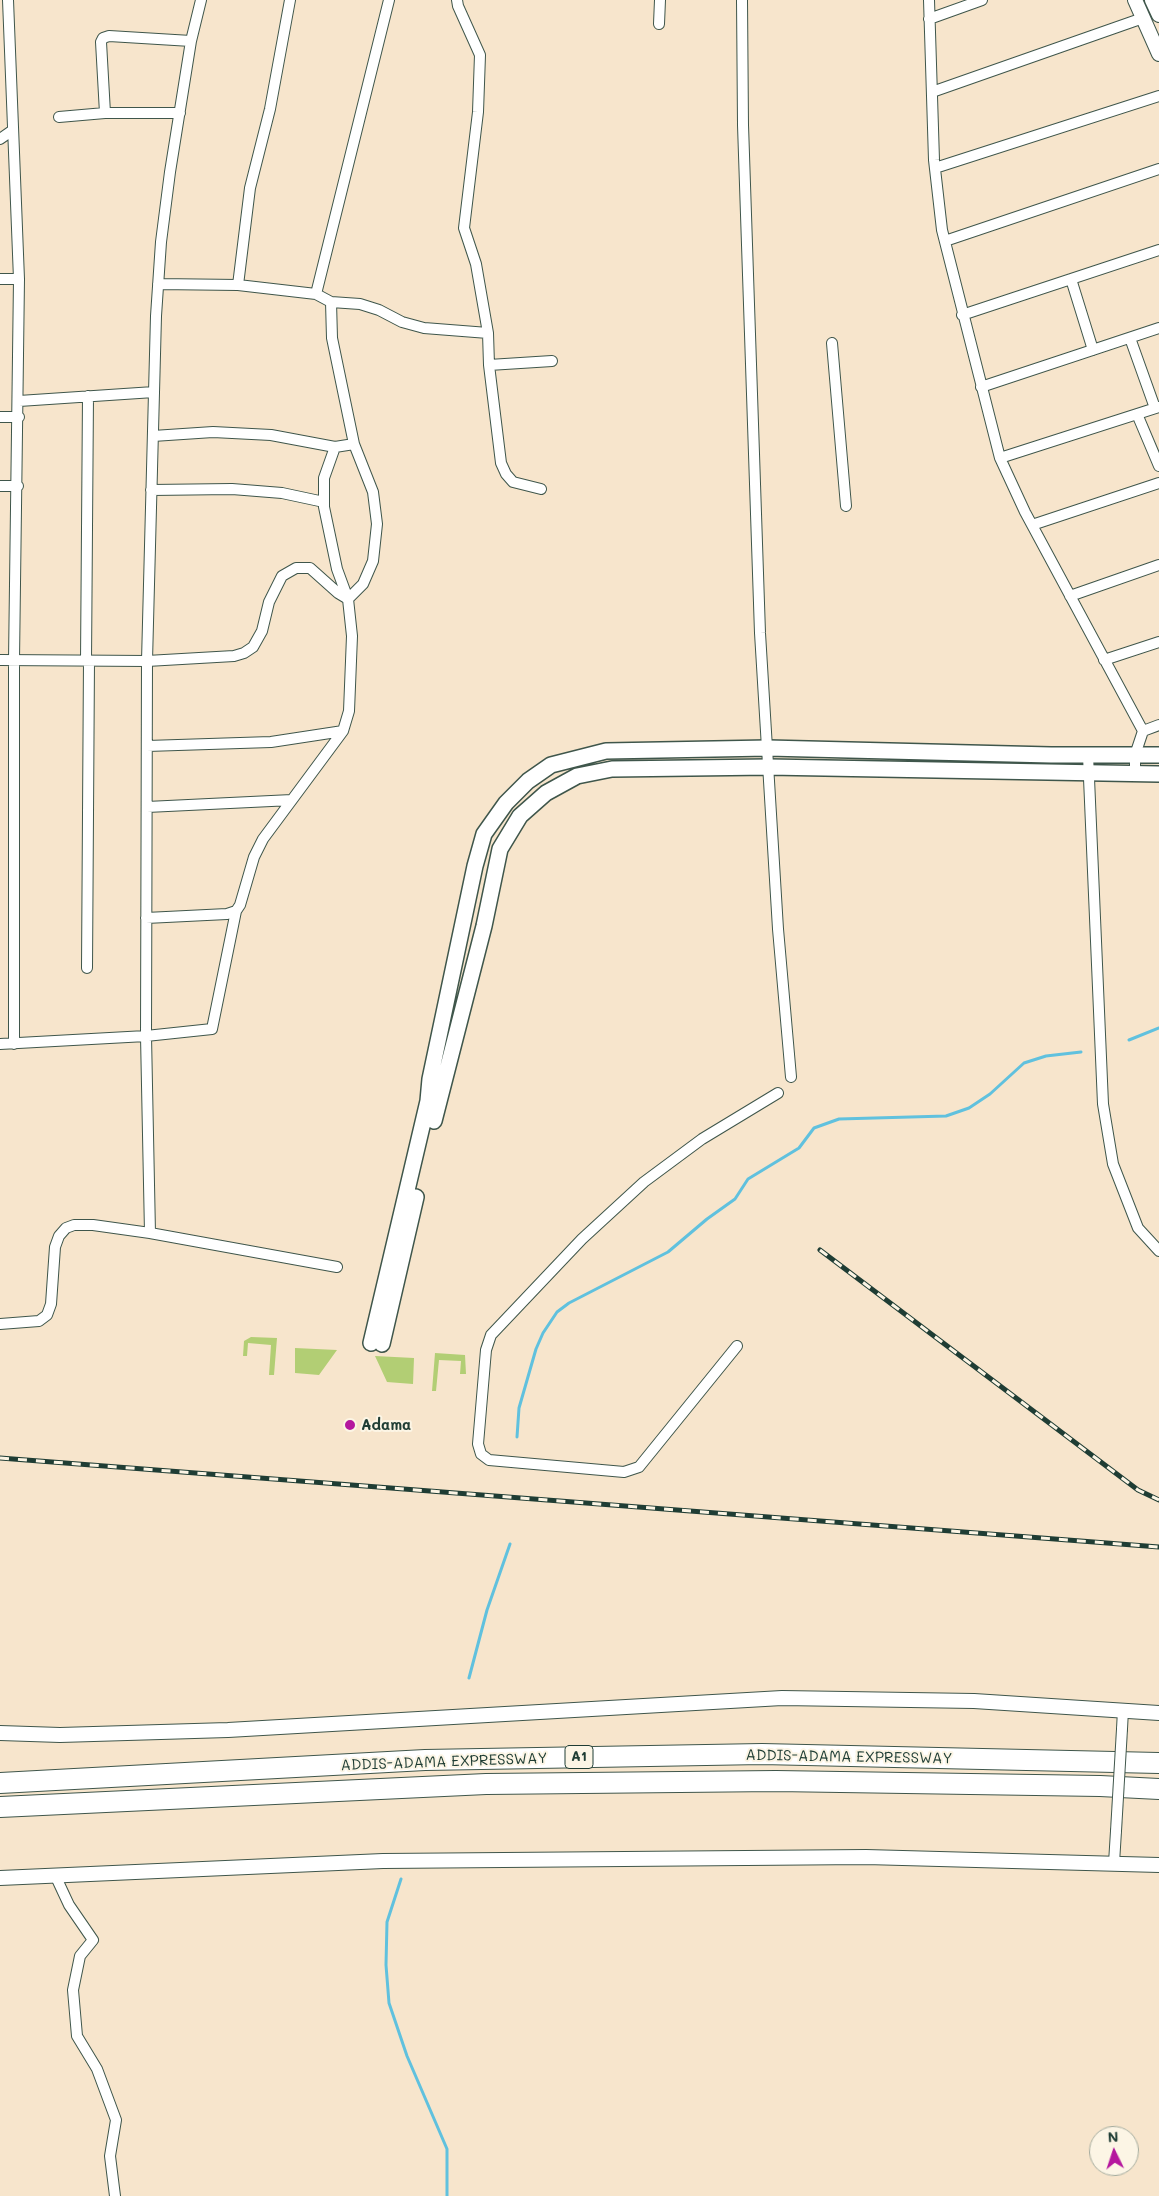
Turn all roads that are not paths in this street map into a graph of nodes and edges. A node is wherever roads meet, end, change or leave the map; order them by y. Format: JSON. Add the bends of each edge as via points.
{"nodes":[{"id":1,"x":8,"y":0,"type":"edge"},
{"id":2,"x":201,"y":0,"type":"edge"},
{"id":3,"x":290,"y":0,"type":"edge"},
{"id":4,"x":389,"y":0,"type":"edge"},
{"id":5,"x":457,"y":0,"type":"edge"},
{"id":6,"x":660,"y":0,"type":"edge"},
{"id":7,"x":742,"y":0,"type":"edge"},
{"id":8,"x":929,"y":0,"type":"edge"},
{"id":9,"x":982,"y":0,"type":"edge"},
{"id":10,"x":1135,"y":0,"type":"edge"},
{"id":11,"x":1152,"y":0,"type":"edge"},
{"id":12,"x":1159,"y":15,"type":"edge"},
{"id":13,"x":1144,"y":18,"type":"junction"},
{"id":14,"x":929,"y":19,"type":"junction"},
{"id":15,"x":659,"y":24,"type":"dead end"},
{"id":16,"x":192,"y":41,"type":"junction"},
{"id":17,"x":1159,"y":54,"type":"edge"},
{"id":18,"x":932,"y":92,"type":"junction"},
{"id":19,"x":1159,"y":96,"type":"edge"},
{"id":20,"x":105,"y":113,"type":"junction"},
{"id":21,"x":180,"y":113,"type":"junction"},
{"id":22,"x":59,"y":117,"type":"dead end"},
{"id":23,"x":13,"y":130,"type":"junction"},
{"id":24,"x":0,"y":138,"type":"edge"},
{"id":25,"x":935,"y":168,"type":"junction"},
{"id":26,"x":1159,"y":169,"type":"edge"},
{"id":27,"x":945,"y":241,"type":"junction"},
{"id":28,"x":1159,"y":250,"type":"edge"},
{"id":29,"x":0,"y":279,"type":"edge"},
{"id":30,"x":19,"y":279,"type":"junction"},
{"id":31,"x":1071,"y":279,"type":"junction"},
{"id":32,"x":158,"y":284,"type":"junction"},
{"id":33,"x":238,"y":285,"type":"junction"},
{"id":34,"x":316,"y":294,"type":"junction"},
{"id":35,"x":331,"y":302,"type":"junction"},
{"id":36,"x":962,"y":315,"type":"junction"},
{"id":37,"x":1159,"y":328,"type":"edge"},
{"id":38,"x":488,"y":333,"type":"junction"},
{"id":39,"x":1130,"y":338,"type":"junction"},
{"id":40,"x":832,"y":343,"type":"dead end"},
{"id":41,"x":1093,"y":350,"type":"junction"},
{"id":42,"x":552,"y":361,"type":"dead end"},
{"id":43,"x":489,"y":365,"type":"junction"},
{"id":44,"x":981,"y":387,"type":"junction"},
{"id":45,"x":154,"y":392,"type":"junction"},
{"id":46,"x":88,"y":396,"type":"junction"},
{"id":47,"x":19,"y":400,"type":"junction"},
{"id":48,"x":1157,"y":408,"type":"edge"},
{"id":49,"x":1137,"y":414,"type":"junction"},
{"id":50,"x":0,"y":417,"type":"edge"},
{"id":51,"x":19,"y":417,"type":"junction"},
{"id":52,"x":153,"y":436,"type":"junction"},
{"id":53,"x":354,"y":444,"type":"junction"},
{"id":54,"x":335,"y":447,"type":"junction"},
{"id":55,"x":1000,"y":458,"type":"junction"},
{"id":56,"x":1159,"y":466,"type":"edge"},
{"id":57,"x":1159,"y":483,"type":"edge"},
{"id":58,"x":0,"y":486,"type":"edge"},
{"id":59,"x":18,"y":486,"type":"junction"},
{"id":60,"x":541,"y":489,"type":"dead end"},
{"id":61,"x":151,"y":490,"type":"junction"},
{"id":62,"x":324,"y":502,"type":"junction"},
{"id":63,"x":846,"y":506,"type":"dead end"},
{"id":64,"x":1032,"y":525,"type":"junction"},
{"id":65,"x":1159,"y":565,"type":"edge"},
{"id":66,"x":1070,"y":596,"type":"junction"},
{"id":67,"x":348,"y":599,"type":"junction"},
{"id":68,"x":1159,"y":642,"type":"edge"},
{"id":69,"x":0,"y":660,"type":"edge"},
{"id":70,"x":14,"y":660,"type":"junction"},
{"id":71,"x":1104,"y":660,"type":"junction"},
{"id":72,"x":88,"y":661,"type":"junction"},
{"id":73,"x":147,"y":661,"type":"junction"},
{"id":74,"x":1159,"y":725,"type":"edge"},
{"id":75,"x":343,"y":731,"type":"junction"},
{"id":76,"x":1143,"y":731,"type":"junction"},
{"id":77,"x":147,"y":746,"type":"junction"},
{"id":78,"x":768,"y":748,"type":"junction"},
{"id":79,"x":1088,"y":755,"type":"junction"},
{"id":80,"x":1135,"y":755,"type":"junction"},
{"id":81,"x":1159,"y":755,"type":"edge"},
{"id":82,"x":769,"y":768,"type":"junction"},
{"id":83,"x":1089,"y":773,"type":"junction"},
{"id":84,"x":1135,"y":774,"type":"junction"},
{"id":85,"x":1159,"y":774,"type":"edge"},
{"id":86,"x":292,"y":800,"type":"junction"},
{"id":87,"x":146,"y":807,"type":"junction"},
{"id":88,"x":236,"y":912,"type":"junction"},
{"id":89,"x":146,"y":918,"type":"junction"},
{"id":90,"x":87,"y":968,"type":"dead end"},
{"id":91,"x":146,"y":1036,"type":"junction"},
{"id":92,"x":0,"y":1044,"type":"edge"},
{"id":93,"x":14,"y":1044,"type":"junction"},
{"id":94,"x":791,"y":1077,"type":"dead end"},
{"id":95,"x":778,"y":1093,"type":"dead end"},
{"id":96,"x":150,"y":1234,"type":"junction"},
{"id":97,"x":1159,"y":1251,"type":"edge"},
{"id":98,"x":337,"y":1267,"type":"dead end"},
{"id":99,"x":0,"y":1324,"type":"edge"},
{"id":100,"x":738,"y":1346,"type":"dead end"},
{"id":101,"x":1124,"y":1710,"type":"junction"},
{"id":102,"x":1159,"y":1712,"type":"edge"},
{"id":103,"x":0,"y":1733,"type":"edge"},
{"id":104,"x":1159,"y":1763,"type":"edge"},
{"id":105,"x":0,"y":1782,"type":"edge"},
{"id":106,"x":1159,"y":1789,"type":"edge"},
{"id":107,"x":0,"y":1807,"type":"edge"},
{"id":108,"x":1114,"y":1864,"type":"junction"},
{"id":109,"x":1159,"y":1865,"type":"edge"},
{"id":110,"x":55,"y":1876,"type":"junction"},
{"id":111,"x":0,"y":1878,"type":"edge"},
{"id":112,"x":115,"y":2196,"type":"edge"}],
"edges":[{"from":1,"to":23,"type":"street"},
{"from":2,"to":16,"type":"street"},
{"from":3,"to":33,"type":"street","via":[[270,110],[250,188]]},
{"from":4,"to":34,"type":"street"},
{"from":5,"to":38,"type":"street","via":[[480,55],[478,112],[464,228],[476,264]]},
{"from":6,"to":15,"type":"street"},
{"from":7,"to":78,"type":"street","via":[[756,524]]},
{"from":8,"to":14,"type":"street"},
{"from":9,"to":14,"type":"street"},
{"from":10,"to":13,"type":"street"},
{"from":11,"to":12,"type":"street"},
{"from":13,"to":17,"type":"street"},
{"from":13,"to":18,"type":"street"},
{"from":14,"to":18,"type":"street"},
{"from":16,"to":20,"type":"street","via":[[103,38]]},
{"from":16,"to":21,"type":"street"},
{"from":18,"to":25,"type":"street"},
{"from":19,"to":25,"type":"street"},
{"from":20,"to":21,"type":"street"},
{"from":20,"to":22,"type":"street"},
{"from":21,"to":32,"type":"street"},
{"from":23,"to":24,"type":"street"},
{"from":23,"to":30,"type":"street"},
{"from":25,"to":27,"type":"street"},
{"from":26,"to":27,"type":"street"},
{"from":27,"to":36,"type":"street"},
{"from":28,"to":31,"type":"street"},
{"from":29,"to":30,"type":"street"},
{"from":30,"to":47,"type":"street"},
{"from":31,"to":36,"type":"street"},
{"from":31,"to":41,"type":"street"},
{"from":32,"to":33,"type":"street"},
{"from":32,"to":45,"type":"street"},
{"from":33,"to":34,"type":"street"},
{"from":34,"to":35,"type":"street"},
{"from":35,"to":38,"type":"street","via":[[360,304],[424,328]]},
{"from":35,"to":53,"type":"street","via":[[332,338]]},
{"from":36,"to":44,"type":"street"},
{"from":37,"to":39,"type":"street"},
{"from":38,"to":43,"type":"street"},
{"from":39,"to":41,"type":"street"},
{"from":39,"to":48,"type":"street"},
{"from":40,"to":63,"type":"street"},
{"from":41,"to":44,"type":"street"},
{"from":42,"to":43,"type":"street"},
{"from":43,"to":60,"type":"street","via":[[501,463],[513,482]]},
{"from":44,"to":55,"type":"street"},
{"from":45,"to":46,"type":"street"},
{"from":45,"to":52,"type":"street"},
{"from":46,"to":47,"type":"street"},
{"from":46,"to":72,"type":"street"},
{"from":47,"to":51,"type":"street"},
{"from":48,"to":49,"type":"street"},
{"from":49,"to":55,"type":"street"},
{"from":49,"to":56,"type":"street"},
{"from":50,"to":51,"type":"street"},
{"from":51,"to":59,"type":"street"},
{"from":52,"to":54,"type":"street","via":[[213,432],[271,435]]},
{"from":52,"to":61,"type":"street"},
{"from":53,"to":54,"type":"street"},
{"from":53,"to":67,"type":"street","via":[[373,492],[377,524],[373,561],[363,584]]},
{"from":54,"to":62,"type":"street","via":[[324,478]]},
{"from":55,"to":64,"type":"street"},
{"from":57,"to":64,"type":"street"},
{"from":58,"to":59,"type":"street"},
{"from":59,"to":70,"type":"street"},
{"from":61,"to":62,"type":"street","via":[[232,489],[282,493]]},
{"from":61,"to":73,"type":"street"},
{"from":62,"to":67,"type":"street","via":[[327,530]]},
{"from":64,"to":66,"type":"street"},
{"from":65,"to":66,"type":"street"},
{"from":66,"to":71,"type":"street"},
{"from":67,"to":73,"type":"street","via":[[310,568],[296,568],[282,576],[253,647],[234,656]]},
{"from":67,"to":75,"type":"street","via":[[352,636],[349,711]]},
{"from":68,"to":71,"type":"street"},
{"from":69,"to":70,"type":"street"},
{"from":70,"to":72,"type":"street"},
{"from":70,"to":93,"type":"street"},
{"from":71,"to":76,"type":"street"},
{"from":72,"to":73,"type":"street"},
{"from":72,"to":90,"type":"street"},
{"from":73,"to":77,"type":"street"},
{"from":74,"to":76,"type":"street"},
{"from":75,"to":77,"type":"street","via":[[271,742]]},
{"from":75,"to":86,"type":"street"},
{"from":76,"to":80,"type":"street"},
{"from":77,"to":87,"type":"street"},
{"from":78,"to":79,"type":"main road"},
{"from":78,"to":82,"type":"street"},
{"from":78,"to":82,"type":"main road","via":[[606,751],[581,756],[551,766],[528,781],[506,803],[484,834],[377,1343],[445,1084],[500,849],[520,816],[546,792],[577,776],[612,769]]},
{"from":79,"to":80,"type":"main road"},
{"from":79,"to":83,"type":"street"},
{"from":80,"to":81,"type":"main road"},
{"from":80,"to":84,"type":"street"},
{"from":82,"to":83,"type":"main road"},
{"from":82,"to":94,"type":"street"},
{"from":83,"to":84,"type":"main road"},
{"from":83,"to":97,"type":"street","via":[[1102,1087],[1114,1164],[1138,1228]]},
{"from":84,"to":85,"type":"main road"},
{"from":86,"to":87,"type":"street"},
{"from":86,"to":88,"type":"street","via":[[254,856]]},
{"from":87,"to":89,"type":"street"},
{"from":88,"to":89,"type":"street"},
{"from":88,"to":91,"type":"street","via":[[212,1029]]},
{"from":89,"to":91,"type":"street"},
{"from":91,"to":93,"type":"street"},
{"from":91,"to":96,"type":"street"},
{"from":92,"to":93,"type":"street"},
{"from":95,"to":100,"type":"street","via":[[702,1139],[644,1182],[582,1239],[491,1336],[486,1350],[478,1444],[481,1454],[489,1460],[549,1466],[624,1472],[639,1467]]},
{"from":96,"to":98,"type":"street"},
{"from":96,"to":99,"type":"street","via":[[93,1225],[66,1228],[55,1247],[51,1304],[47,1315],[39,1320]]},
{"from":101,"to":102,"type":"street"},
{"from":101,"to":103,"type":"street","via":[[974,1701],[782,1698],[228,1730],[60,1735]]},
{"from":101,"to":108,"type":"street","bridge":true},
{"from":104,"to":105,"type":"highway","name":"ADDIS-ADAMA EXPRESSWAY","number":"A1","via":[[752,1754],[425,1760]]},
{"from":106,"to":107,"type":"highway","name":"ADDIS-ADAMA EXPRESSWAY","number":"A1","via":[[776,1781],[486,1784]]},
{"from":108,"to":109,"type":"street"},
{"from":108,"to":110,"type":"street","via":[[866,1857],[383,1861]]},
{"from":110,"to":111,"type":"street"},
{"from":110,"to":112,"type":"street","via":[[69,1905],[93,1940],[80,1956],[73,1990],[77,2036],[97,2069],[116,2120],[110,2156]]}]}
